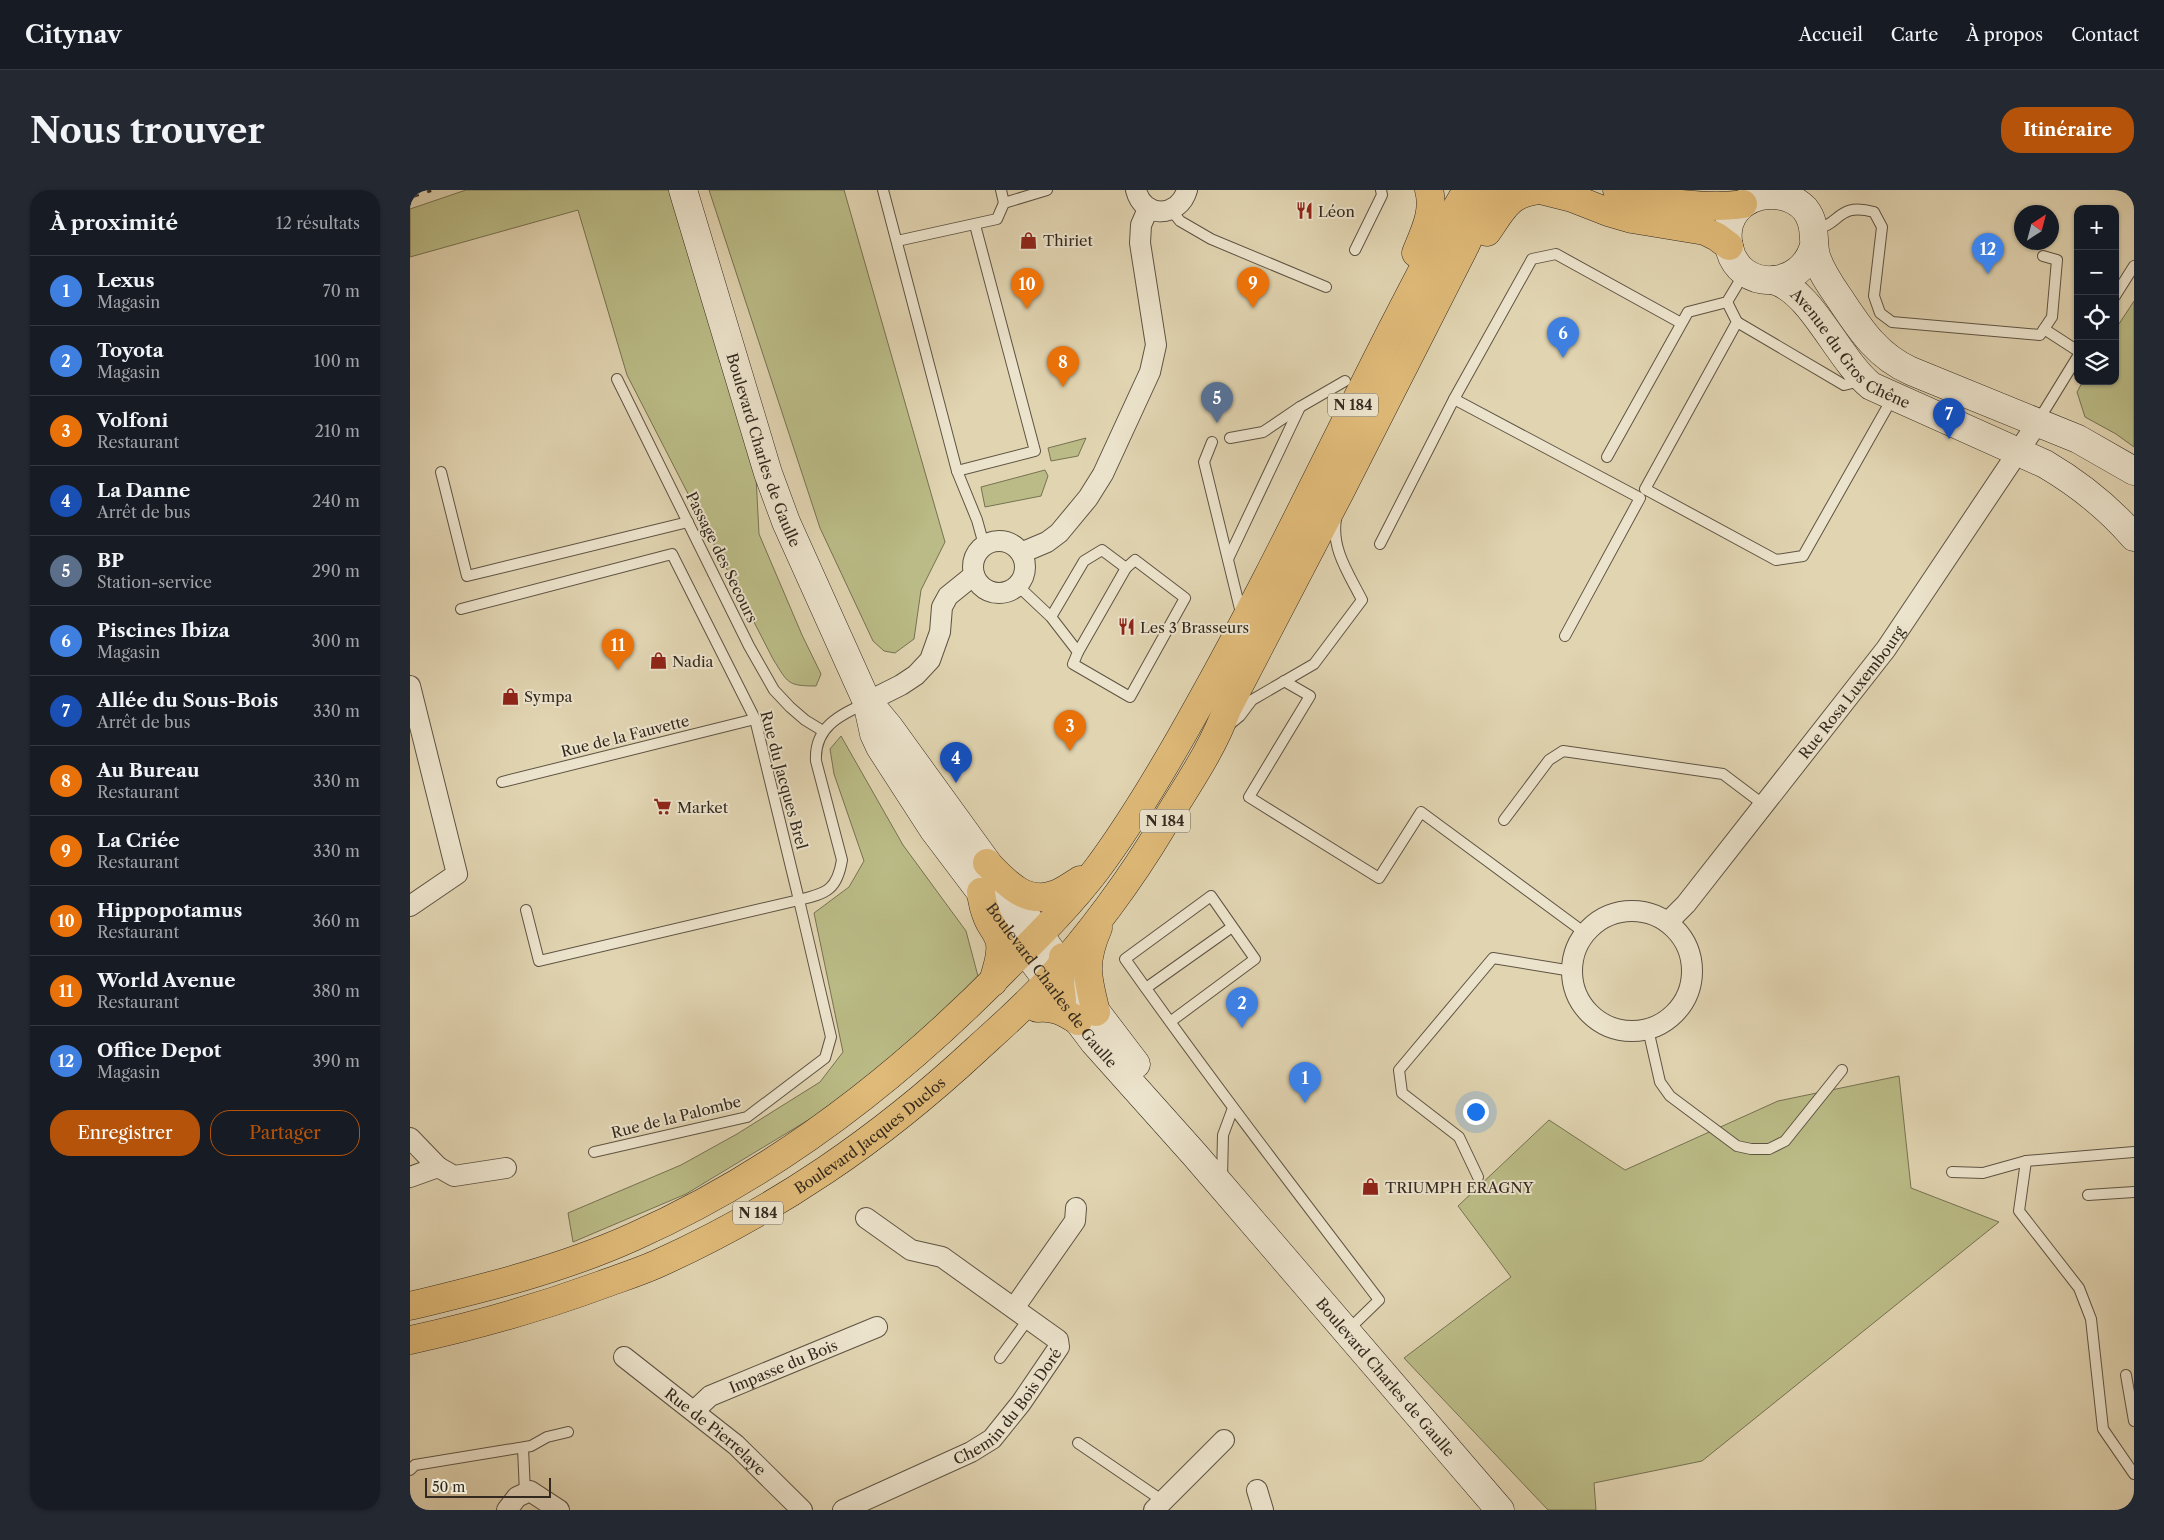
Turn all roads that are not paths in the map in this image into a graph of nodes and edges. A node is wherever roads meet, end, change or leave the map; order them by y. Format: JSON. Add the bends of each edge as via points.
{"nodes":[{"id":1,"x":683,"y":190,"type":"edge"},
{"id":2,"x":883,"y":190,"type":"edge"},
{"id":3,"x":1001,"y":190,"type":"edge"},
{"id":4,"x":1047,"y":190,"type":"edge"},
{"id":5,"x":1136,"y":190,"type":"edge"},
{"id":6,"x":1188,"y":190,"type":"edge"},
{"id":7,"x":1381,"y":190,"type":"edge"},
{"id":8,"x":1429,"y":190,"type":"edge"},
{"id":9,"x":1467,"y":190,"type":"edge"},
{"id":10,"x":1494,"y":190,"type":"edge"},
{"id":11,"x":1540,"y":190,"type":"edge"},
{"id":12,"x":1617,"y":190,"type":"edge"},
{"id":13,"x":1755,"y":196,"type":"edge"},
{"id":14,"x":1797,"y":198,"type":"edge"},
{"id":15,"x":1004,"y":203,"type":"junction"},
{"id":16,"x":1148,"y":208,"type":"junction"},
{"id":17,"x":1171,"y":210,"type":"junction"},
{"id":18,"x":975,"y":225,"type":"junction"},
{"id":19,"x":1814,"y":237,"type":"junction"},
{"id":20,"x":897,"y":241,"type":"junction"},
{"id":21,"x":1465,"y":246,"type":"junction"},
{"id":22,"x":1729,"y":246,"type":"junction"},
{"id":23,"x":1355,"y":250,"type":"dead end"},
{"id":24,"x":2043,"y":256,"type":"dead end"},
{"id":25,"x":2134,"y":266,"type":"edge"},
{"id":26,"x":1745,"y":272,"type":"junction"},
{"id":27,"x":1773,"y":280,"type":"junction"},
{"id":28,"x":1326,"y":287,"type":"dead end"},
{"id":29,"x":2116,"y":295,"type":"edge"},
{"id":30,"x":1727,"y":302,"type":"junction"},
{"id":31,"x":1737,"y":322,"type":"junction"},
{"id":32,"x":1681,"y":323,"type":"junction"},
{"id":33,"x":2044,"y":329,"type":"junction"},
{"id":34,"x":2074,"y":348,"type":"edge"},
{"id":35,"x":2074,"y":363,"type":"edge"},
{"id":36,"x":617,"y":379,"type":"dead end"},
{"id":37,"x":1864,"y":380,"type":"junction"},
{"id":38,"x":1346,"y":381,"type":"junction"},
{"id":39,"x":1892,"y":397,"type":"junction"},
{"id":40,"x":1454,"y":399,"type":"junction"},
{"id":41,"x":1300,"y":407,"type":"junction"},
{"id":42,"x":2038,"y":422,"type":"junction"},
{"id":43,"x":1230,"y":438,"type":"dead end"},
{"id":44,"x":1212,"y":442,"type":"dead end"},
{"id":45,"x":2019,"y":452,"type":"junction"},
{"id":46,"x":1606,"y":457,"type":"dead end"},
{"id":47,"x":957,"y":471,"type":"junction"},
{"id":48,"x":2134,"y":471,"type":"edge"},
{"id":49,"x":441,"y":472,"type":"dead end"},
{"id":50,"x":1340,"y":492,"type":"junction"},
{"id":51,"x":1643,"y":494,"type":"junction"},
{"id":52,"x":688,"y":522,"type":"junction"},
{"id":53,"x":2134,"y":537,"type":"edge"},
{"id":54,"x":1380,"y":544,"type":"dead end"},
{"id":55,"x":984,"y":545,"type":"junction"},
{"id":56,"x":1021,"y":553,"type":"junction"},
{"id":57,"x":1228,"y":560,"type":"junction"},
{"id":58,"x":1126,"y":568,"type":"junction"},
{"id":59,"x":1268,"y":573,"type":"junction"},
{"id":60,"x":974,"y":574,"type":"junction"},
{"id":61,"x":1017,"y":586,"type":"junction"},
{"id":62,"x":461,"y":609,"type":"dead end"},
{"id":63,"x":1052,"y":617,"type":"junction"},
{"id":64,"x":1243,"y":622,"type":"junction"},
{"id":65,"x":1565,"y":636,"type":"dead end"},
{"id":66,"x":1078,"y":652,"type":"junction"},
{"id":67,"x":1284,"y":681,"type":"junction"},
{"id":68,"x":410,"y":686,"type":"edge"},
{"id":69,"x":886,"y":718,"type":"junction"},
{"id":70,"x":755,"y":719,"type":"junction"},
{"id":71,"x":822,"y":731,"type":"junction"},
{"id":72,"x":1218,"y":733,"type":"junction"},
{"id":73,"x":502,"y":782,"type":"dead end"},
{"id":74,"x":1764,"y":805,"type":"junction"},
{"id":75,"x":965,"y":813,"type":"dead end"},
{"id":76,"x":1504,"y":820,"type":"dead end"},
{"id":77,"x":987,"y":863,"type":"junction"},
{"id":78,"x":1096,"y":870,"type":"junction"},
{"id":79,"x":981,"y":892,"type":"junction"},
{"id":80,"x":799,"y":900,"type":"junction"},
{"id":81,"x":410,"y":906,"type":"edge"},
{"id":82,"x":1108,"y":906,"type":"junction"},
{"id":83,"x":526,"y":910,"type":"dead end"},
{"id":84,"x":1668,"y":922,"type":"junction"},
{"id":85,"x":1232,"y":926,"type":"junction"},
{"id":86,"x":1585,"y":933,"type":"junction"},
{"id":87,"x":1572,"y":971,"type":"junction"},
{"id":88,"x":1056,"y":979,"type":"junction"},
{"id":89,"x":992,"y":982,"type":"junction"},
{"id":90,"x":1146,"y":988,"type":"junction"},
{"id":91,"x":1018,"y":1011,"type":"junction"},
{"id":92,"x":1170,"y":1022,"type":"junction"},
{"id":93,"x":1648,"y":1029,"type":"junction"},
{"id":94,"x":1842,"y":1070,"type":"dead end"},
{"id":95,"x":953,"y":1072,"type":"junction"},
{"id":96,"x":1234,"y":1108,"type":"junction"},
{"id":97,"x":410,"y":1138,"type":"edge"},
{"id":98,"x":594,"y":1152,"type":"dead end"},
{"id":99,"x":2134,"y":1152,"type":"edge"},
{"id":100,"x":2026,"y":1161,"type":"junction"},
{"id":101,"x":438,"y":1168,"type":"junction"},
{"id":102,"x":506,"y":1168,"type":"dead end"},
{"id":103,"x":1952,"y":1172,"type":"dead end"},
{"id":104,"x":410,"y":1176,"type":"edge"},
{"id":105,"x":1478,"y":1176,"type":"dead end"},
{"id":106,"x":1222,"y":1178,"type":"junction"},
{"id":107,"x":2134,"y":1192,"type":"edge"},
{"id":108,"x":2088,"y":1195,"type":"dead end"},
{"id":109,"x":1076,"y":1208,"type":"dead end"},
{"id":110,"x":866,"y":1218,"type":"dead end"},
{"id":111,"x":1272,"y":1245,"type":"junction"},
{"id":112,"x":410,"y":1306,"type":"edge"},
{"id":113,"x":1021,"y":1313,"type":"junction"},
{"id":114,"x":877,"y":1327,"type":"dead end"},
{"id":115,"x":1346,"y":1332,"type":"junction"},
{"id":116,"x":410,"y":1340,"type":"edge"},
{"id":117,"x":624,"y":1357,"type":"dead end"},
{"id":118,"x":1000,"y":1358,"type":"dead end"},
{"id":119,"x":2126,"y":1375,"type":"dead end"},
{"id":120,"x":694,"y":1411,"type":"junction"},
{"id":121,"x":2134,"y":1421,"type":"edge"},
{"id":122,"x":568,"y":1432,"type":"dead end"},
{"id":123,"x":1224,"y":1440,"type":"dead end"},
{"id":124,"x":1078,"y":1443,"type":"dead end"},
{"id":125,"x":523,"y":1448,"type":"junction"},
{"id":126,"x":410,"y":1470,"type":"edge"},
{"id":127,"x":2134,"y":1474,"type":"edge"},
{"id":128,"x":1257,"y":1490,"type":"dead end"},
{"id":129,"x":525,"y":1493,"type":"junction"},
{"id":130,"x":1158,"y":1506,"type":"edge"},
{"id":131,"x":507,"y":1510,"type":"edge"},
{"id":132,"x":559,"y":1510,"type":"edge"},
{"id":133,"x":802,"y":1510,"type":"edge"},
{"id":134,"x":843,"y":1510,"type":"edge"},
{"id":135,"x":1263,"y":1510,"type":"edge"},
{"id":136,"x":1500,"y":1510,"type":"edge"}],
"edges":[{"from":1,"to":69,"type":"street","name":"Boulevard Charles de Gaulle","via":[[768,473],[786,522]]},
{"from":2,"to":20,"type":"lane"},
{"from":3,"to":15,"type":"lane"},
{"from":4,"to":15,"type":"lane"},
{"from":5,"to":16,"type":"street"},
{"from":6,"to":17,"type":"street","via":[[1179,206]]},
{"from":7,"to":23,"type":"lane","via":[[1382,195]]},
{"from":8,"to":38,"type":"main road","via":[[1429,223]]},
{"from":9,"to":59,"type":"main road","number":"N 184"},
{"from":10,"to":21,"type":"main road","number":"N 184"},
{"from":11,"to":21,"type":"main road","via":[[1516,196],[1505,205],[1486,233]]},
{"from":11,"to":22,"type":"main road","via":[[1608,212],[1705,232]]},
{"from":12,"to":13,"type":"main road","via":[[1709,206]]},
{"from":13,"to":14,"type":"street","via":[[1772,193]]},
{"from":13,"to":22,"type":"street","via":[[1734,213],[1728,233]]},
{"from":14,"to":19,"type":"street","via":[[1808,214]]},
{"from":15,"to":18,"type":"lane","via":[[997,218]]},
{"from":16,"to":17,"type":"street","via":[[1164,212]]},
{"from":16,"to":56,"type":"street","via":[[1141,226],[1140,243],[1156,345],[1150,372],[1103,474],[1088,498],[1059,533]]},
{"from":17,"to":28,"type":"lane","via":[[1180,221],[1211,239]]},
{"from":18,"to":20,"type":"lane"},
{"from":18,"to":47,"type":"lane","via":[[1035,451]]},
{"from":19,"to":27,"type":"street","via":[[1808,260],[1801,269]]},
{"from":19,"to":33,"type":"lane","via":[[1820,228],[1843,212],[1859,208],[1874,212],[1882,227],[1874,296],[1880,313],[1892,322],[2040,335]]},
{"from":19,"to":42,"type":"street","name":"Avenue du Gros Chêne","via":[[1819,264],[1829,283],[1863,333],[1888,358],[1904,368]]},
{"from":20,"to":47,"type":"lane"},
{"from":21,"to":50,"type":"main road","number":"N 184"},
{"from":22,"to":26,"type":"street","via":[[1734,260]]},
{"from":24,"to":33,"type":"lane","via":[[2057,260],[2052,317]]},
{"from":25,"to":29,"type":"lane"},
{"from":26,"to":27,"type":"street","via":[[1760,279]]},
{"from":26,"to":30,"type":"lane"},
{"from":27,"to":37,"type":"street","name":"Avenue du Gros Chêne","via":[[1788,286],[1802,298],[1850,366]]},
{"from":30,"to":31,"type":"lane"},
{"from":30,"to":32,"type":"lane","via":[[1688,312]]},
{"from":31,"to":37,"type":"lane","via":[[1844,385]]},
{"from":31,"to":51,"type":"lane"},
{"from":32,"to":40,"type":"lane","via":[[1556,254],[1532,259]]},
{"from":32,"to":46,"type":"lane"},
{"from":33,"to":34,"type":"lane"},
{"from":35,"to":42,"type":"lane"},
{"from":36,"to":52,"type":"lane","name":"Passage des Secours"},
{"from":37,"to":39,"type":"street","name":"Avenue du Gros Chêne"},
{"from":38,"to":41,"type":"lane"},
{"from":38,"to":59,"type":"main road","via":[[1334,414],[1265,551]]},
{"from":39,"to":45,"type":"street","name":"Avenue du Gros Chêne"},
{"from":39,"to":51,"type":"lane","via":[[1803,556],[1776,560]]},
{"from":40,"to":51,"type":"lane"},
{"from":40,"to":54,"type":"lane"},
{"from":41,"to":43,"type":"lane","via":[[1263,432]]},
{"from":41,"to":57,"type":"lane"},
{"from":42,"to":45,"type":"street","name":"Rue Rosa Luxembourg"},
{"from":42,"to":48,"type":"street","name":"Avenue du Gros Chêne","via":[[2078,439]]},
{"from":44,"to":57,"type":"lane","via":[[1204,462]]},
{"from":45,"to":53,"type":"street","name":"Avenue du Gros Chêne","via":[[2067,476],[2093,496]]},
{"from":45,"to":74,"type":"street","name":"Rue Rosa Luxembourg","via":[[1886,649]]},
{"from":47,"to":55,"type":"lane"},
{"from":49,"to":52,"type":"lane","via":[[467,576]]},
{"from":50,"to":67,"type":"lane","via":[[1334,531],[1337,549],[1362,600],[1314,664]]},
{"from":50,"to":72,"type":"main road","number":"N 184","via":[[1227,709]]},
{"from":51,"to":65,"type":"lane"},
{"from":52,"to":71,"type":"lane","name":"Passage des Secours","via":[[774,690],[795,712]]},
{"from":55,"to":56,"type":"street","via":[[1008,542]]},
{"from":55,"to":60,"type":"street","via":[[974,558]]},
{"from":56,"to":61,"type":"street","via":[[1025,570]]},
{"from":57,"to":64,"type":"lane"},
{"from":58,"to":63,"type":"lane","via":[[1102,550],[1084,561]]},
{"from":58,"to":66,"type":"lane"},
{"from":58,"to":66,"type":"lane","via":[[1135,560],[1186,598],[1130,697],[1073,664]]},
{"from":59,"to":64,"type":"main road","number":"N 184"},
{"from":60,"to":61,"type":"street","via":[[984,588],[992,592],[1010,591]]},
{"from":60,"to":69,"type":"street","via":[[948,596],[942,607],[940,632],[930,660],[901,685]]},
{"from":61,"to":63,"type":"lane"},
{"from":62,"to":70,"type":"lane","name":"Rue du Jacques Brel","via":[[672,554]]},
{"from":63,"to":66,"type":"lane"},
{"from":64,"to":78,"type":"main road","number":"N 184","via":[[1165,763]]},
{"from":67,"to":72,"type":"lane","via":[[1252,700],[1240,716]]},
{"from":67,"to":86,"type":"lane","via":[[1310,696],[1249,797],[1379,878],[1421,812]]},
{"from":68,"to":81,"type":"street","via":[[457,874]]},
{"from":69,"to":71,"type":"lane","via":[[844,713]]},
{"from":69,"to":77,"type":"street","name":"Boulevard Charles de Gaulle"},
{"from":69,"to":79,"type":"street","name":"Boulevard Charles de Gaulle","via":[[874,734],[880,747],[933,829]]},
{"from":70,"to":73,"type":"lane","name":"Rue de la Fauvette"},
{"from":70,"to":80,"type":"lane","name":"Rue du Jacques Brel"},
{"from":71,"to":80,"type":"lane","via":[[815,751],[816,761],[842,860],[840,873],[828,890]]},
{"from":72,"to":82,"type":"main road","number":"N 184","via":[[1148,851]]},
{"from":74,"to":76,"type":"lane","via":[[1723,774],[1563,751],[1549,760]]},
{"from":74,"to":84,"type":"street","name":"Rue Rosa Luxembourg"},
{"from":75,"to":77,"type":"lane","via":[[979,834]]},
{"from":77,"to":78,"type":"main road","number":"N 184","via":[[1021,894],[1036,897],[1058,894]]},
{"from":77,"to":88,"type":"street","name":"Boulevard Charles de Gaulle"},
{"from":78,"to":88,"type":"main road","number":"N 184"},
{"from":78,"to":88,"type":"main road","number":"N 184","via":[[1094,886],[1071,927]]},
{"from":79,"to":88,"type":"street","name":"Boulevard Charles de Gaulle"},
{"from":79,"to":89,"type":"main road","via":[[988,921],[1000,944],[999,961]]},
{"from":80,"to":83,"type":"lane","via":[[539,960]]},
{"from":80,"to":98,"type":"lane","name":"Rue de la Palombe","via":[[832,1037],[825,1058],[747,1117]]},
{"from":82,"to":88,"type":"main road","number":"N 184"},
{"from":82,"to":88,"type":"main road","via":[[1094,938],[1087,979]]},
{"from":84,"to":86,"type":"street","via":[[1634,910],[1615,913]]},
{"from":84,"to":93,"type":"street","via":[[1682,937],[1691,956],[1693,976],[1688,996],[1676,1013]]},
{"from":85,"to":90,"type":"lane"},
{"from":85,"to":90,"type":"lane","via":[[1211,896],[1125,959]]},
{"from":85,"to":92,"type":"lane","via":[[1255,959]]},
{"from":86,"to":87,"type":"street","via":[[1575,951]]},
{"from":87,"to":93,"type":"street","via":[[1575,991],[1585,1009],[1601,1023],[1620,1030]]},
{"from":87,"to":105,"type":"lane","via":[[1493,958],[1399,1070],[1402,1093],[1459,1137]]},
{"from":88,"to":89,"type":"main road","number":"N 184"},
{"from":88,"to":91,"type":"main road","name":"Boulevard Jacques Duclos","number":"N 184"},
{"from":88,"to":91,"type":"main road","via":[[1066,1012],[1052,1008]]},
{"from":88,"to":95,"type":"main road","via":[[1014,995],[973,1033]]},
{"from":88,"to":106,"type":"street","name":"Boulevard Charles de Gaulle"},
{"from":88,"to":111,"type":"street","name":"Boulevard Charles de Gaulle","via":[[1094,1042]]},
{"from":89,"to":112,"type":"main road","number":"N 184","via":[[926,1046],[864,1097],[748,1178],[630,1239],[481,1289]]},
{"from":90,"to":92,"type":"lane"},
{"from":91,"to":95,"type":"main road","name":"Boulevard Jacques Duclos","number":"N 184"},
{"from":92,"to":96,"type":"lane"},
{"from":93,"to":94,"type":"lane","via":[[1660,1082],[1670,1096],[1744,1148],[1769,1149],[1785,1141]]},
{"from":95,"to":116,"type":"main road","name":"Boulevard Jacques Duclos","number":"N 184","via":[[893,1122],[812,1181],[716,1235],[654,1265],[552,1302]]},
{"from":96,"to":106,"type":"lane","via":[[1223,1135]]},
{"from":96,"to":115,"type":"lane","via":[[1379,1300]]},
{"from":97,"to":101,"type":"street"},
{"from":99,"to":100,"type":"lane"},
{"from":100,"to":103,"type":"lane","via":[[1983,1173]]},
{"from":100,"to":127,"type":"lane","via":[[2019,1211],[2079,1288],[2091,1319],[2103,1429]]},
{"from":101,"to":102,"type":"street","via":[[454,1176]]},
{"from":101,"to":104,"type":"street"},
{"from":106,"to":111,"type":"street","name":"Boulevard Charles de Gaulle"},
{"from":107,"to":108,"type":"lane"},
{"from":109,"to":113,"type":"street","via":[[1075,1222]]},
{"from":110,"to":113,"type":"street","name":"Chemin du Bois Doré","via":[[911,1250],[942,1257]]},
{"from":111,"to":115,"type":"street","name":"Boulevard Charles de Gaulle"},
{"from":113,"to":118,"type":"lane"},
{"from":113,"to":134,"type":"street","name":"Chemin du Bois Doré","via":[[1058,1340],[1059,1347],[998,1434],[971,1452]]},
{"from":114,"to":120,"type":"street","name":"Impasse du Bois","via":[[710,1396]]},
{"from":115,"to":136,"type":"street","name":"Boulevard Charles de Gaulle"},
{"from":117,"to":120,"type":"street","name":"Rue de Pierrelaye"},
{"from":119,"to":121,"type":"lane"},
{"from":120,"to":133,"type":"street","name":"Rue de Pierrelaye","via":[[736,1445]]},
{"from":122,"to":125,"type":"lane"},
{"from":123,"to":130,"type":"street"},
{"from":124,"to":130,"type":"lane"},
{"from":125,"to":126,"type":"lane","via":[[415,1465]]},
{"from":125,"to":129,"type":"lane"},
{"from":128,"to":135,"type":"street"},
{"from":129,"to":131,"type":"street","via":[[517,1497]]},
{"from":129,"to":132,"type":"street","via":[[535,1493]]}]}
